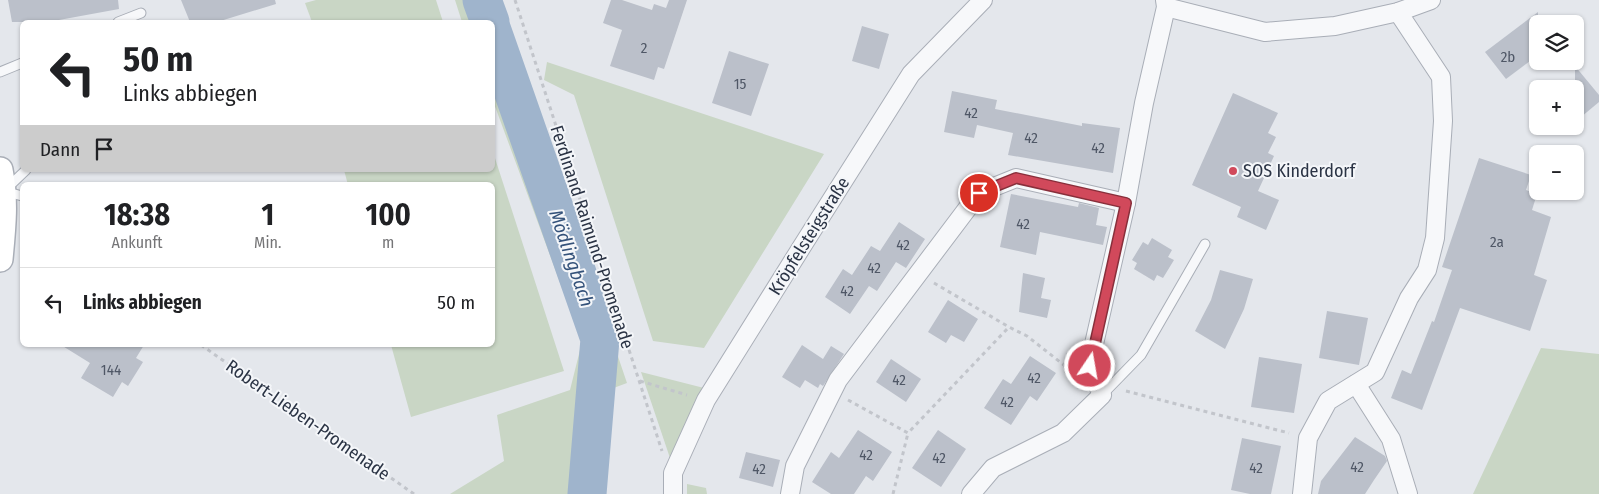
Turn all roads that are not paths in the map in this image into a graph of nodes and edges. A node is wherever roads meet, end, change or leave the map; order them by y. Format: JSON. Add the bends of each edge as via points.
{"nodes":[{"id":1,"x":983,"y":0,"type":"edge"},
{"id":2,"x":1432,"y":0,"type":"edge"},
{"id":3,"x":1166,"y":3,"type":"edge"},
{"id":4,"x":1398,"y":12,"type":"junction"},
{"id":5,"x":141,"y":13,"type":"dead end"},
{"id":6,"x":123,"y":20,"type":"edge"},
{"id":7,"x":20,"y":64,"type":"edge"},
{"id":8,"x":0,"y":72,"type":"edge"},
{"id":9,"x":24,"y":172,"type":"edge"},
{"id":10,"x":9,"y":186,"type":"edge"},
{"id":11,"x":1126,"y":203,"type":"junction"},
{"id":12,"x":1204,"y":244,"type":"dead end"},
{"id":13,"x":0,"y":259,"type":"edge"},
{"id":14,"x":1356,"y":384,"type":"junction"},
{"id":15,"x":1102,"y":395,"type":"junction"},
{"id":16,"x":674,"y":494,"type":"edge"},
{"id":17,"x":790,"y":494,"type":"edge"},
{"id":18,"x":971,"y":494,"type":"edge"},
{"id":19,"x":1302,"y":494,"type":"edge"},
{"id":20,"x":1408,"y":494,"type":"edge"}],
"edges":[{"from":1,"to":16,"type":"street","name":"Kröpfelsteigstraße","via":[[911,74],[706,400],[673,473]]},
{"from":2,"to":4,"type":"street"},
{"from":3,"to":4,"type":"street","via":[[1265,32],[1335,26]]},
{"from":3,"to":11,"type":"street"},
{"from":4,"to":14,"type":"street","via":[[1442,77],[1443,121],[1435,238],[1427,270],[1408,298],[1375,372]]},
{"from":5,"to":6,"type":"lane"},
{"from":7,"to":8,"type":"lane"},
{"from":9,"to":10,"type":"lane"},
{"from":10,"to":13,"type":"main road"},
{"from":11,"to":15,"type":"street","via":[[1090,366]]},
{"from":11,"to":17,"type":"street","via":[[1016,178],[979,193],[838,380],[795,466]]},
{"from":12,"to":15,"type":"lane","via":[[1141,355]]},
{"from":14,"to":19,"type":"street","via":[[1328,401],[1308,438]]},
{"from":14,"to":20,"type":"street","via":[[1391,439]]},
{"from":15,"to":18,"type":"street","via":[[1063,432],[993,468]]}]}
